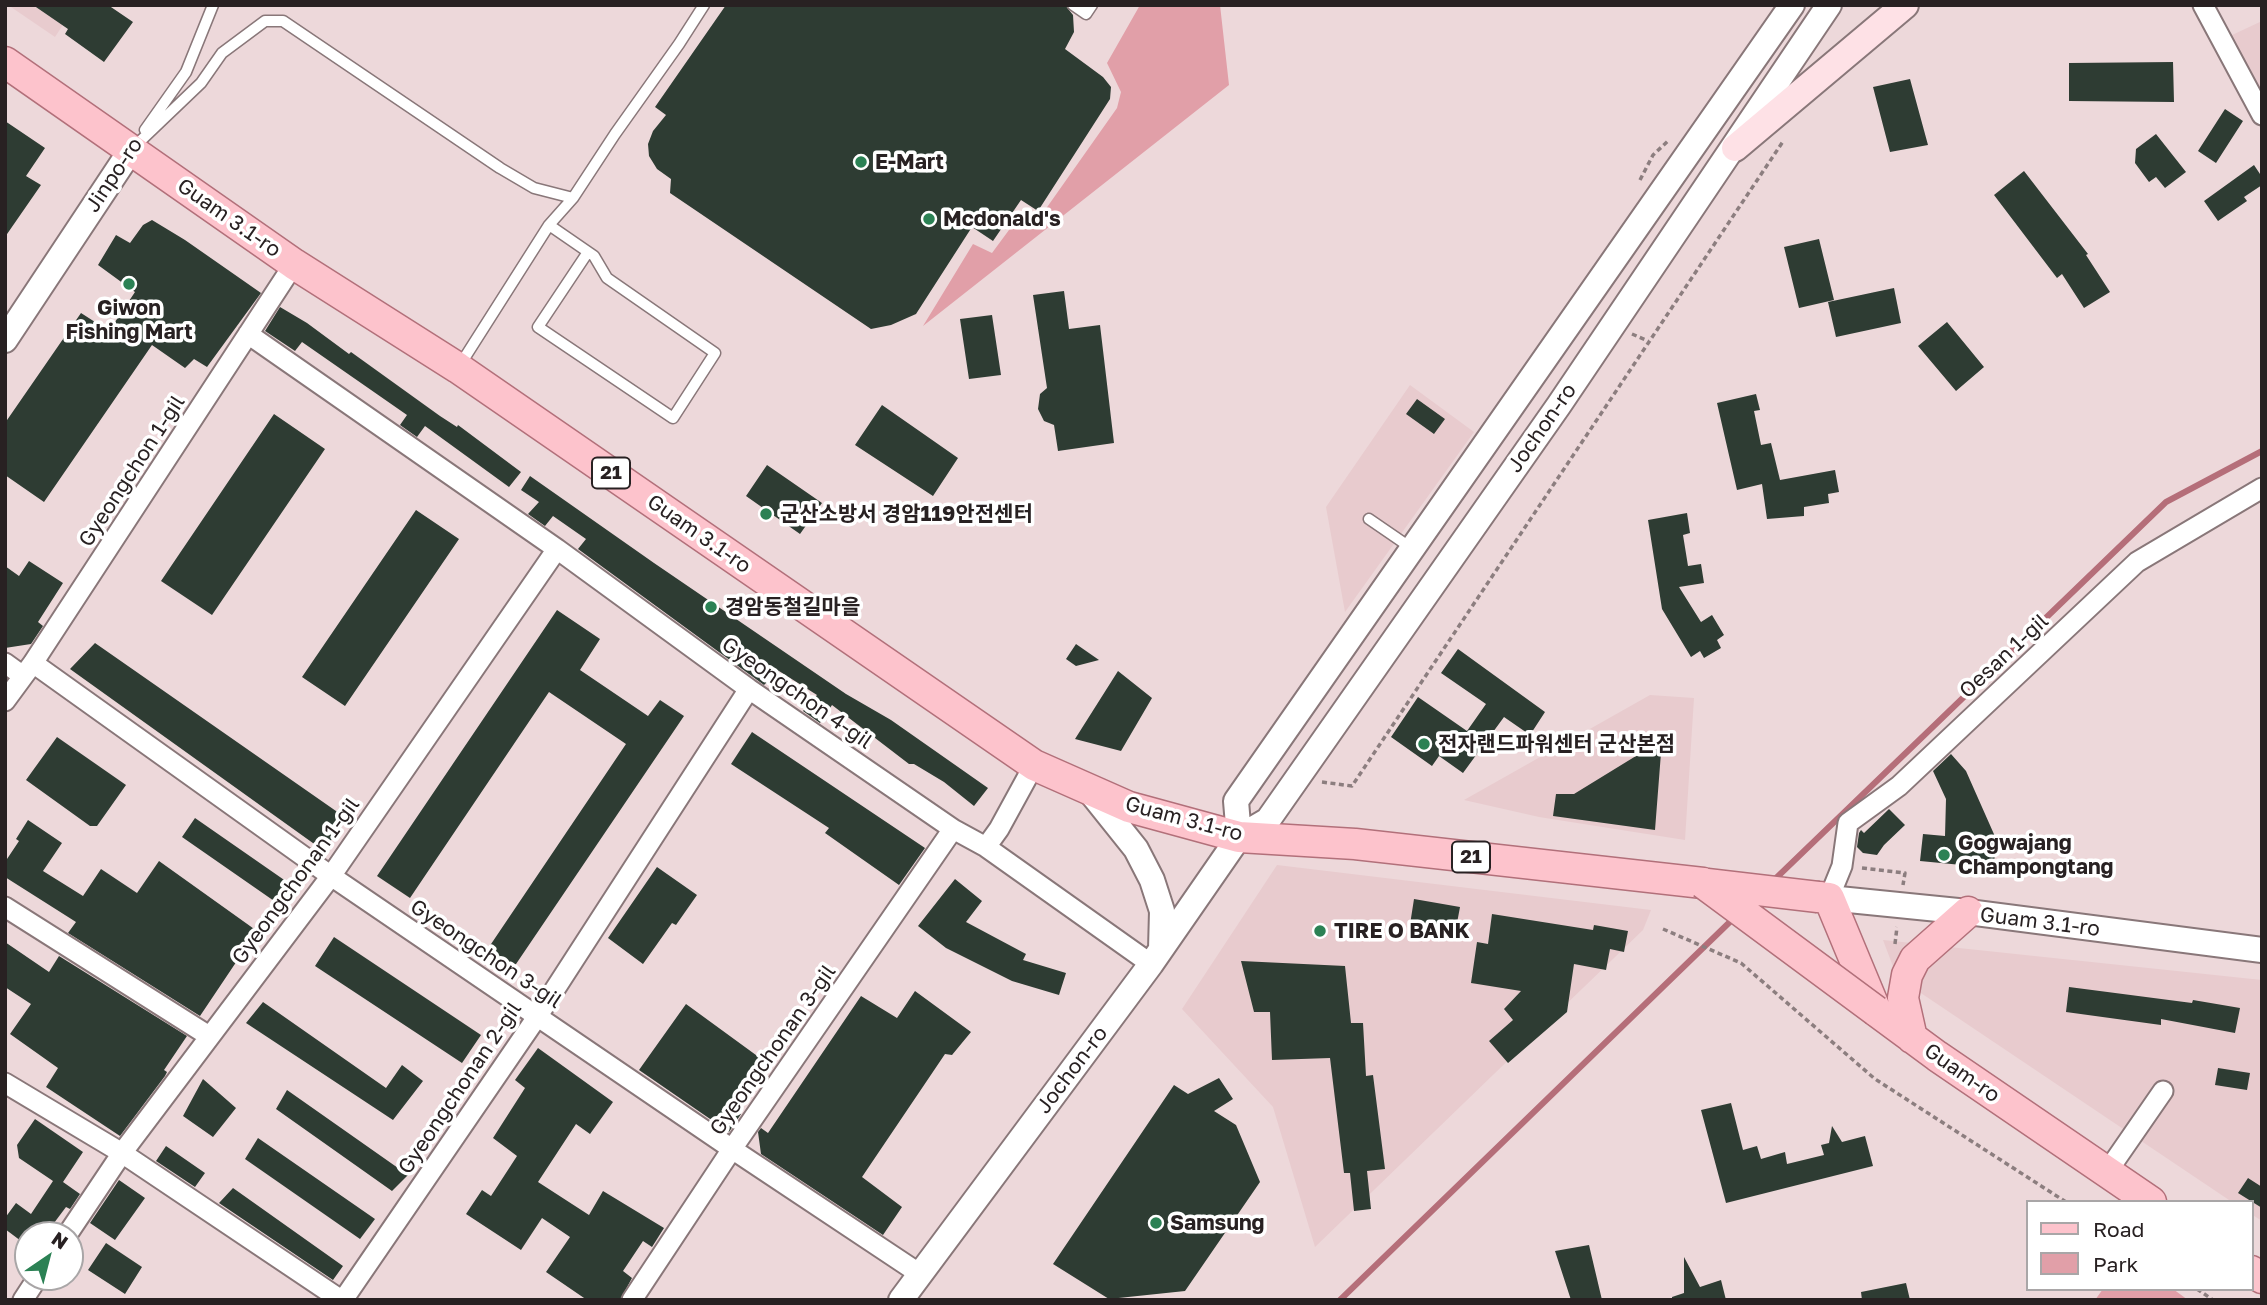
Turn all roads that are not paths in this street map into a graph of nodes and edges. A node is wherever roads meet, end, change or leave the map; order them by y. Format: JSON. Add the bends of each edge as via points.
{"nodes":[{"id":1,"x":213,"y":5,"type":"edge"},
{"id":2,"x":704,"y":5,"type":"edge"},
{"id":3,"x":1073,"y":5,"type":"edge"},
{"id":4,"x":1092,"y":5,"type":"edge"},
{"id":5,"x":1792,"y":5,"type":"edge"},
{"id":6,"x":1829,"y":5,"type":"edge"},
{"id":7,"x":1905,"y":5,"type":"edge"},
{"id":8,"x":2203,"y":5,"type":"edge"},
{"id":9,"x":5,"y":62,"type":"edge"},
{"id":10,"x":2262,"y":115,"type":"edge"},
{"id":11,"x":1735,"y":148,"type":"junction"},
{"id":12,"x":131,"y":150,"type":"junction"},
{"id":13,"x":573,"y":198,"type":"junction"},
{"id":14,"x":549,"y":225,"type":"junction"},
{"id":15,"x":588,"y":252,"type":"junction"},
{"id":16,"x":294,"y":264,"type":"junction"},
{"id":17,"x":248,"y":334,"type":"junction"},
{"id":18,"x":5,"y":340,"type":"edge"},
{"id":19,"x":458,"y":368,"type":"junction"},
{"id":20,"x":2262,"y":488,"type":"edge"},
{"id":21,"x":1369,"y":519,"type":"dead end"},
{"id":22,"x":556,"y":549,"type":"junction"},
{"id":23,"x":1408,"y":555,"type":"junction"},
{"id":24,"x":5,"y":663,"type":"edge"},
{"id":25,"x":28,"y":669,"type":"junction"},
{"id":26,"x":749,"y":689,"type":"junction"},
{"id":27,"x":5,"y":701,"type":"edge"},
{"id":28,"x":1034,"y":765,"type":"junction"},
{"id":29,"x":1087,"y":789,"type":"junction"},
{"id":30,"x":953,"y":829,"type":"junction"},
{"id":31,"x":1239,"y":837,"type":"junction"},
{"id":32,"x":986,"y":847,"type":"junction"},
{"id":33,"x":331,"y":876,"type":"junction"},
{"id":34,"x":1703,"y":883,"type":"junction"},
{"id":35,"x":1823,"y":897,"type":"junction"},
{"id":36,"x":5,"y":907,"type":"edge"},
{"id":37,"x":1968,"y":912,"type":"junction"},
{"id":38,"x":2262,"y":950,"type":"edge"},
{"id":39,"x":1156,"y":957,"type":"junction"},
{"id":40,"x":1876,"y":1011,"type":"junction"},
{"id":41,"x":537,"y":1017,"type":"junction"},
{"id":42,"x":209,"y":1036,"type":"junction"},
{"id":43,"x":1912,"y":1038,"type":"junction"},
{"id":44,"x":5,"y":1083,"type":"edge"},
{"id":45,"x":2163,"y":1091,"type":"dead end"},
{"id":46,"x":732,"y":1149,"type":"junction"},
{"id":47,"x":122,"y":1153,"type":"junction"},
{"id":48,"x":2107,"y":1172,"type":"junction"},
{"id":49,"x":2148,"y":1200,"type":"edge"},
{"id":50,"x":76,"y":1221,"type":"edge"},
{"id":51,"x":920,"y":1274,"type":"junction"},
{"id":52,"x":342,"y":1300,"type":"edge"},
{"id":53,"x":632,"y":1300,"type":"edge"},
{"id":54,"x":901,"y":1300,"type":"edge"}],
"edges":[{"from":1,"to":12,"type":"lane","name":"Jinpo-ro","via":[[186,72]]},
{"from":2,"to":13,"type":"lane"},
{"from":3,"to":4,"type":"lane","via":[[1086,14]]},
{"from":5,"to":23,"type":"street","name":"Jochon-ro"},
{"from":6,"to":11,"type":"street","name":"Jochon-ro"},
{"from":7,"to":11,"type":"main road"},
{"from":8,"to":10,"type":"street"},
{"from":9,"to":12,"type":"main road","name":"Guam 3.1-ro","number":"21"},
{"from":11,"to":31,"type":"street","name":"Jochon-ro","via":[[1268,820]]},
{"from":12,"to":13,"type":"lane","via":[[201,83],[222,52],[265,21],[284,21],[500,168],[534,188]]},
{"from":12,"to":16,"type":"main road","name":"Guam 3.1-ro","number":"21"},
{"from":12,"to":18,"type":"street","name":"Jinpo-ro"},
{"from":13,"to":14,"type":"lane"},
{"from":14,"to":15,"type":"lane"},
{"from":14,"to":19,"type":"lane"},
{"from":15,"to":15,"type":"lane","via":[[607,278],[715,353],[673,418],[538,327]]},
{"from":16,"to":17,"type":"street","name":"Gyeongchon 1-gil"},
{"from":16,"to":19,"type":"main road","name":"Guam 3.1-ro","number":"21"},
{"from":17,"to":22,"type":"street","name":"Gyeongchon 4-gil"},
{"from":17,"to":25,"type":"street","name":"Gyeongchon 1-gil"},
{"from":19,"to":28,"type":"main road","name":"Guam 3.1-ro","number":"21"},
{"from":20,"to":35,"type":"street","name":"Oesan 1-gil","via":[[2137,562],[1899,786],[1848,822],[1842,866]]},
{"from":21,"to":23,"type":"lane","via":[[1404,543]]},
{"from":22,"to":26,"type":"street","name":"Gyeongchon 4-gil"},
{"from":22,"to":33,"type":"street","name":"Gyeongchonan 1-gil"},
{"from":23,"to":31,"type":"street","name":"Jochon-ro","via":[[1236,802]]},
{"from":24,"to":25,"type":"street","name":"Gyeongchon 3-gil"},
{"from":25,"to":27,"type":"street","name":"Gyeongchon 1-gil"},
{"from":25,"to":33,"type":"street","name":"Gyeongchon 3-gil"},
{"from":26,"to":30,"type":"street","name":"Gyeongchon 4-gil"},
{"from":26,"to":41,"type":"street","name":"Gyeongchonan 2-gil"},
{"from":28,"to":29,"type":"main road","name":"Guam 3.1-ro","number":"21"},
{"from":28,"to":32,"type":"street"},
{"from":29,"to":31,"type":"main road","name":"Guam 3.1-ro","number":"21","via":[[1129,807]]},
{"from":29,"to":39,"type":"street","via":[[1136,849],[1152,880],[1162,911]]},
{"from":30,"to":32,"type":"street","name":"Gyeongchon 4-gil"},
{"from":30,"to":46,"type":"street","name":"Gyeongchonan 3-gil"},
{"from":31,"to":34,"type":"main road","name":"Guam 3.1-ro","number":"21","via":[[1355,844]]},
{"from":31,"to":39,"type":"street","name":"Jochon-ro"},
{"from":32,"to":39,"type":"street","name":"Gyeongchon 4-gil"},
{"from":33,"to":41,"type":"street","name":"Gyeongchon 3-gil"},
{"from":33,"to":42,"type":"street","name":"Gyeongchonan 1-gil"},
{"from":34,"to":35,"type":"main road","number":"21","bridge":true},
{"from":34,"to":40,"type":"main road","name":"Guam-ro","bridge":true},
{"from":35,"to":37,"type":"street","name":"Guam 3.1-ro"},
{"from":35,"to":40,"type":"main road"},
{"from":36,"to":42,"type":"street"},
{"from":37,"to":38,"type":"street","name":"Guam 3.1-ro"},
{"from":37,"to":43,"type":"main road","via":[[1915,959],[1903,998]]},
{"from":39,"to":51,"type":"street","name":"Jochon-ro"},
{"from":40,"to":43,"type":"main road","name":"Guam-ro"},
{"from":41,"to":46,"type":"street","name":"Gyeongchon 3-gil"},
{"from":41,"to":52,"type":"street","name":"Gyeongchonan 2-gil"},
{"from":42,"to":47,"type":"street","name":"Gyeongchonan 1-gil"},
{"from":43,"to":48,"type":"main road","name":"Guam-ro"},
{"from":44,"to":47,"type":"street"},
{"from":45,"to":48,"type":"street"},
{"from":46,"to":51,"type":"street","name":"Gyeongchon 3-gil"},
{"from":46,"to":53,"type":"street","name":"Gyeongchonan 3-gil"},
{"from":47,"to":50,"type":"street","name":"Gyeongchonan 1-gil"},
{"from":47,"to":52,"type":"street"},
{"from":48,"to":49,"type":"main road","name":"Guam-ro"},
{"from":51,"to":54,"type":"street","name":"Jochon-ro"}]}
